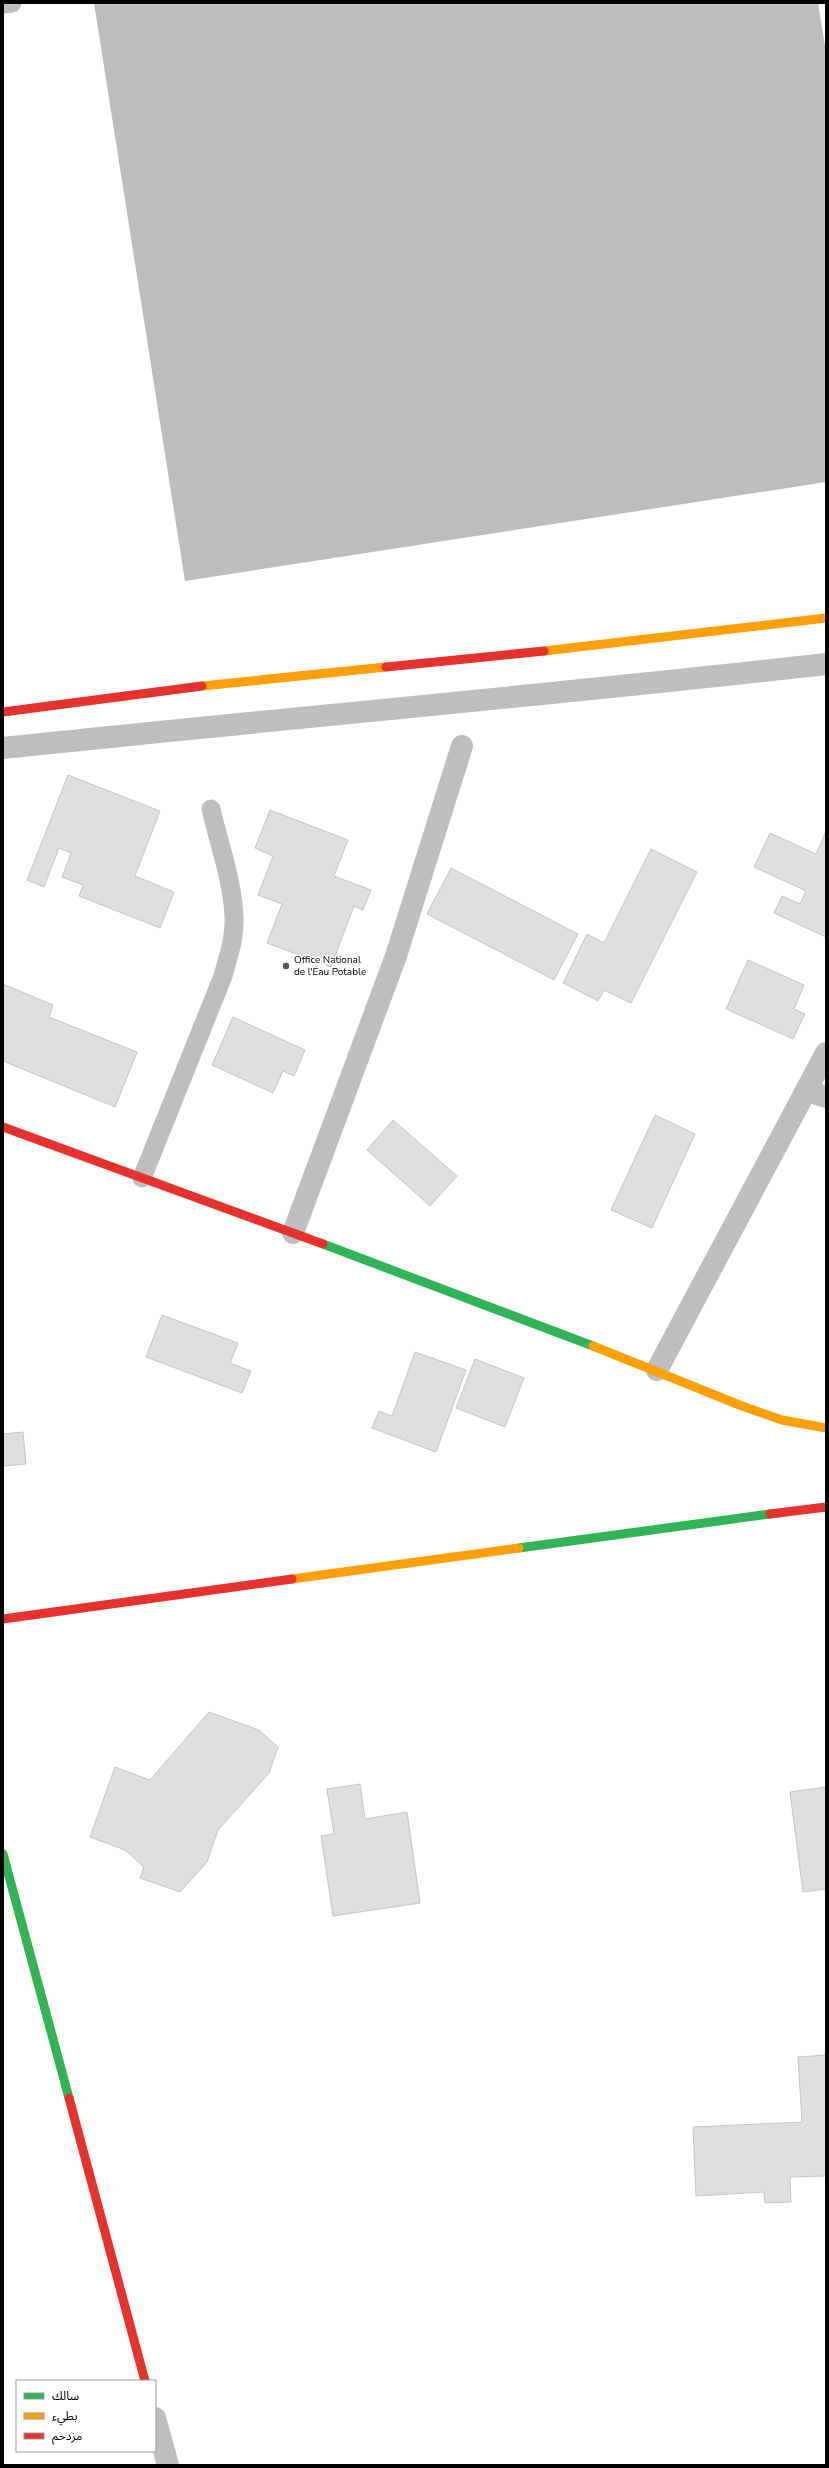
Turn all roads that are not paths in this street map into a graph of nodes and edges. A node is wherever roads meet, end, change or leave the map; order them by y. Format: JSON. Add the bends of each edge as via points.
{"nodes":[{"id":1,"x":12,"y":3,"type":"edge"},
{"id":2,"x":3,"y":4,"type":"edge"},
{"id":3,"x":826,"y":618,"type":"edge"},
{"id":4,"x":826,"y":664,"type":"edge"},
{"id":5,"x":3,"y":712,"type":"edge"},
{"id":6,"x":462,"y":746,"type":"dead end"},
{"id":7,"x":3,"y":748,"type":"edge"},
{"id":8,"x":211,"y":809,"type":"dead end"},
{"id":9,"x":826,"y":1053,"type":"edge"},
{"id":10,"x":816,"y":1094,"type":"edge"},
{"id":11,"x":3,"y":1127,"type":"edge"},
{"id":12,"x":142,"y":1178,"type":"junction"},
{"id":13,"x":293,"y":1233,"type":"junction"},
{"id":14,"x":657,"y":1370,"type":"junction"},
{"id":15,"x":826,"y":1428,"type":"edge"},
{"id":16,"x":826,"y":1507,"type":"edge"},
{"id":17,"x":3,"y":1619,"type":"edge"},
{"id":18,"x":3,"y":1854,"type":"edge"},
{"id":19,"x":145,"y":2380,"type":"edge"},
{"id":20,"x":156,"y":2422,"type":"edge"},
{"id":21,"x":168,"y":2465,"type":"edge"}],
"edges":[{"from":1,"to":2,"type":"lane"},
{"from":3,"to":5,"type":"street","via":[[646,640],[233,682]]},
{"from":4,"to":7,"type":"street","via":[[621,687],[244,722]]},
{"from":6,"to":13,"type":"street","via":[[396,956]]},
{"from":8,"to":12,"type":"lane","via":[[231,891],[234,919],[232,942],[222,976]]},
{"from":9,"to":10,"type":"street"},
{"from":10,"to":14,"type":"street"},
{"from":11,"to":12,"type":"street"},
{"from":12,"to":13,"type":"street"},
{"from":13,"to":14,"type":"street"},
{"from":14,"to":15,"type":"street","via":[[782,1420]]},
{"from":16,"to":17,"type":"street"},
{"from":18,"to":19,"type":"street"},
{"from":20,"to":21,"type":"street"}]}
